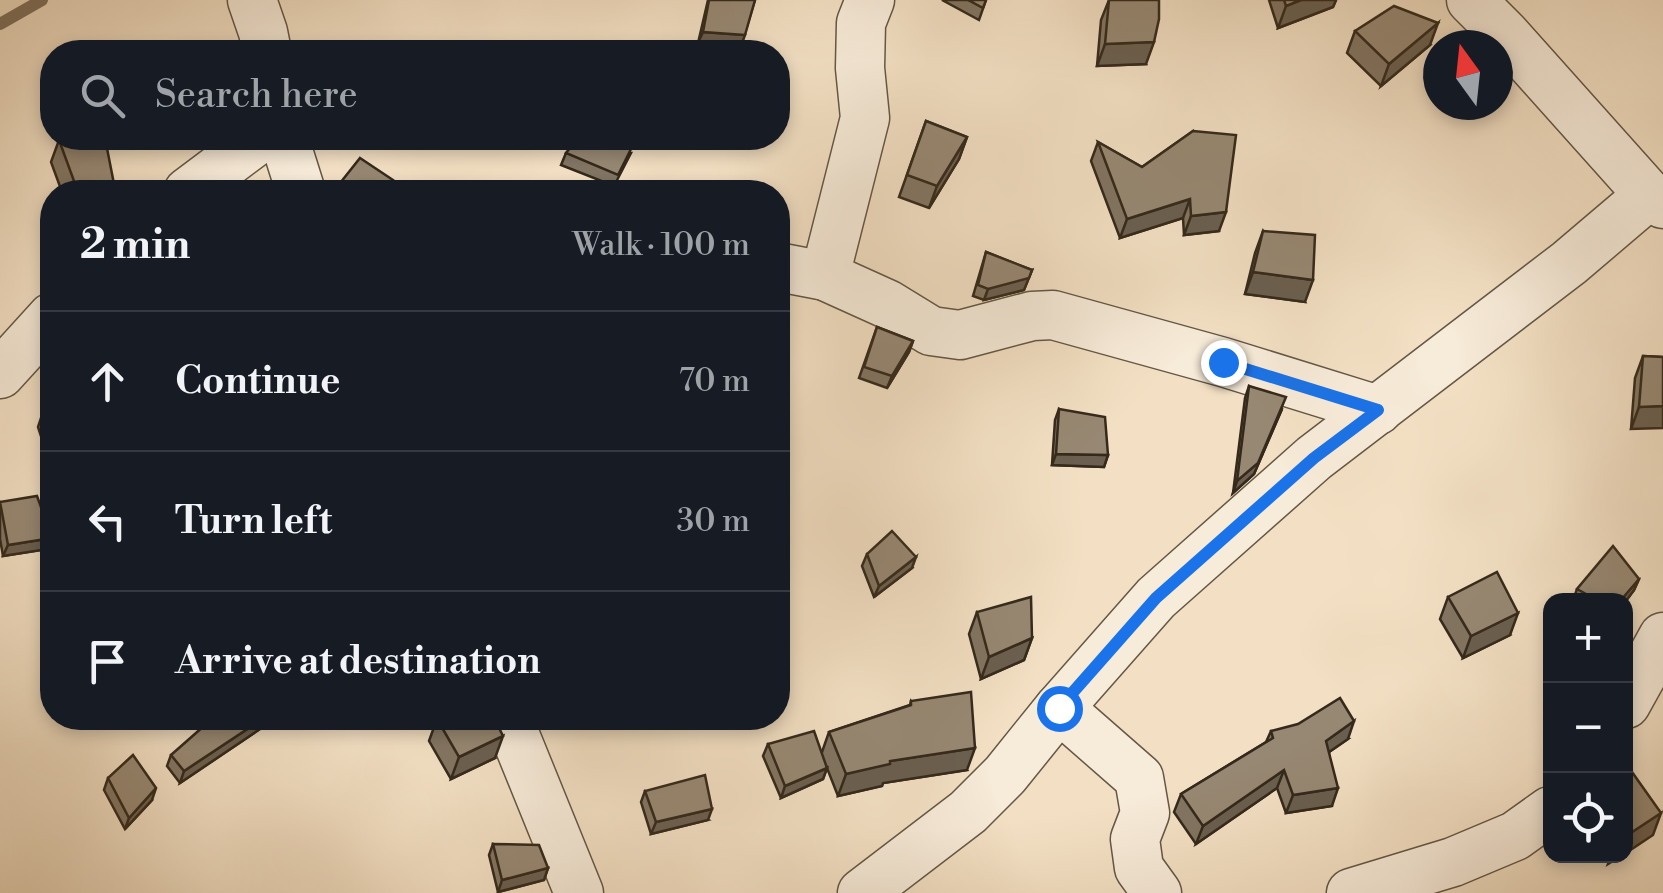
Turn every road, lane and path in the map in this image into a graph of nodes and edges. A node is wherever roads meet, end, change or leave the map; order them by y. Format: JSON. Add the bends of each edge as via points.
{"nodes":[{"id":1,"x":252,"y":0,"type":"edge"},
{"id":2,"x":870,"y":0,"type":"edge"},
{"id":3,"x":1472,"y":0,"type":"edge"},
{"id":4,"x":264,"y":40,"type":"edge"},
{"id":5,"x":244,"y":150,"type":"edge"},
{"id":6,"x":288,"y":150,"type":"edge"},
{"id":7,"x":204,"y":180,"type":"edge"},
{"id":8,"x":297,"y":180,"type":"edge"},
{"id":9,"x":1656,"y":199,"type":"edge"},
{"id":10,"x":790,"y":269,"type":"edge"},
{"id":11,"x":825,"y":276,"type":"junction"},
{"id":12,"x":40,"y":330,"type":"edge"},
{"id":13,"x":0,"y":374,"type":"edge"},
{"id":14,"x":1378,"y":410,"type":"junction"},
{"id":15,"x":1663,"y":637,"type":"edge"},
{"id":16,"x":1633,"y":691,"type":"edge"},
{"id":17,"x":1059,"y":708,"type":"junction"},
{"id":18,"x":513,"y":730,"type":"edge"},
{"id":19,"x":1543,"y":816,"type":"edge"},
{"id":20,"x":579,"y":893,"type":"edge"},
{"id":21,"x":862,"y":893,"type":"edge"},
{"id":22,"x":1157,"y":893,"type":"edge"},
{"id":23,"x":1350,"y":893,"type":"edge"}],
"edges":[{"from":1,"to":4,"type":"street"},
{"from":2,"to":11,"type":"street","via":[[861,23],[865,118]]},
{"from":3,"to":9,"type":"street"},
{"from":5,"to":7,"type":"street"},
{"from":6,"to":8,"type":"street"},
{"from":9,"to":14,"type":"street"},
{"from":10,"to":11,"type":"street"},
{"from":11,"to":14,"type":"street","via":[[931,331],[960,335],[1052,316]]},
{"from":12,"to":13,"type":"street"},
{"from":14,"to":17,"type":"street","via":[[1156,598]]},
{"from":15,"to":16,"type":"street"},
{"from":17,"to":21,"type":"street","via":[[968,812]]},
{"from":17,"to":22,"type":"street","via":[[1139,778],[1145,813],[1137,853]]},
{"from":18,"to":20,"type":"street"},
{"from":19,"to":23,"type":"street","via":[[1454,862]]}]}
